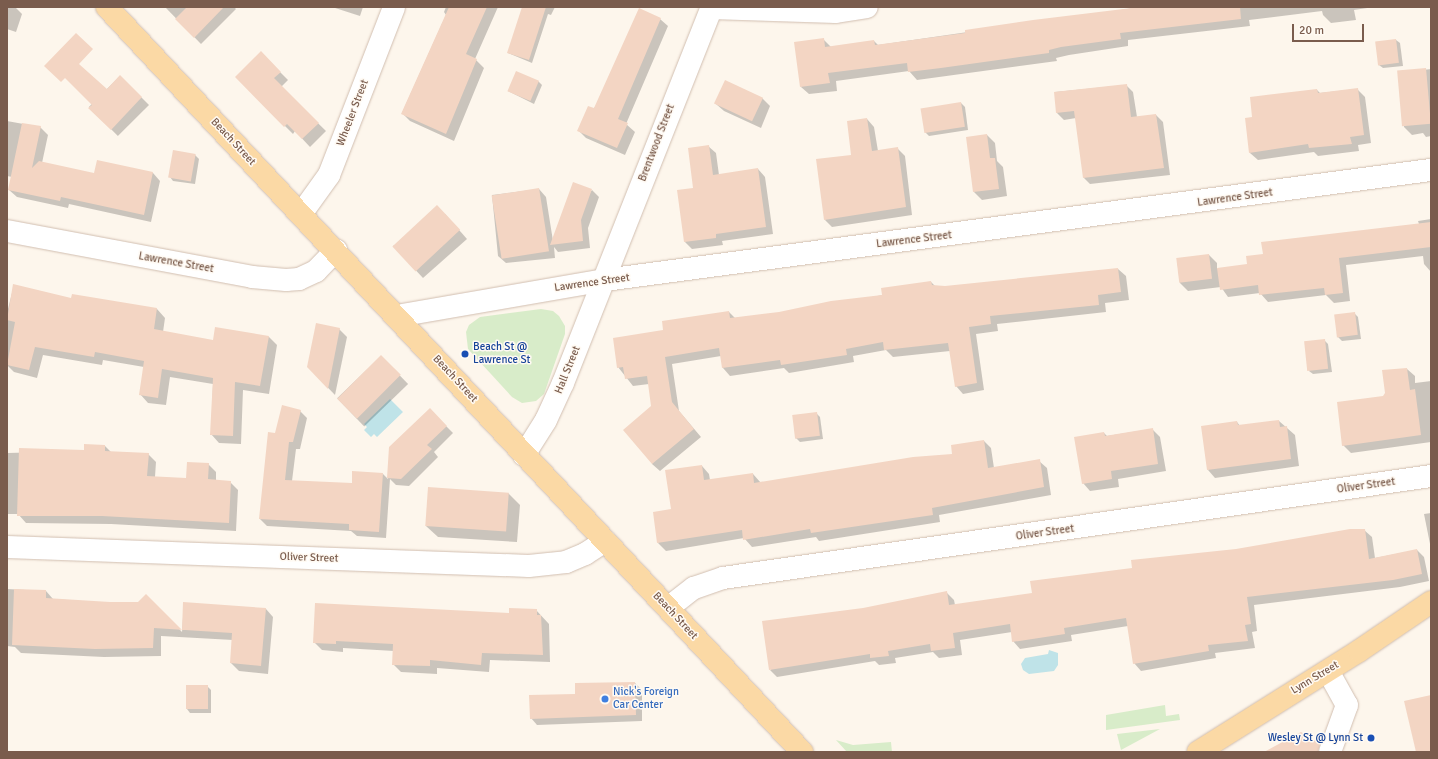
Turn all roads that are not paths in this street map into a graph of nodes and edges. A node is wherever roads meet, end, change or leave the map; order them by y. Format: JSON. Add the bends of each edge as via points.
{"nodes":[{"id":1,"x":106,"y":7,"type":"edge"},
{"id":2,"x":394,"y":7,"type":"edge"},
{"id":3,"x":867,"y":7,"type":"edge"},
{"id":4,"x":712,"y":8,"type":"edge"},
{"id":5,"x":1431,"y":170,"type":"edge"},
{"id":6,"x":301,"y":214,"type":"junction"},
{"id":7,"x":7,"y":231,"type":"edge"},
{"id":8,"x":336,"y":250,"type":"junction"},
{"id":9,"x":605,"y":280,"type":"junction"},
{"id":10,"x":397,"y":316,"type":"junction"},
{"id":11,"x":524,"y":455,"type":"junction"},
{"id":12,"x":1431,"y":476,"type":"edge"},
{"id":13,"x":605,"y":541,"type":"junction"},
{"id":14,"x":7,"y":547,"type":"edge"},
{"id":15,"x":1431,"y":602,"type":"edge"},
{"id":16,"x":668,"y":608,"type":"junction"},
{"id":17,"x":1328,"y":671,"type":"junction"},
{"id":18,"x":802,"y":752,"type":"edge"},
{"id":19,"x":1198,"y":752,"type":"edge"},
{"id":20,"x":1330,"y":752,"type":"edge"}],
"edges":[{"from":1,"to":6,"type":"main road","name":"Beach Street"},
{"from":2,"to":6,"type":"street","name":"Wheeler Street","via":[[328,179]]},
{"from":3,"to":4,"type":"street","via":[[836,12]]},
{"from":4,"to":9,"type":"street","name":"Brentwood Street"},
{"from":5,"to":9,"type":"street","name":"Lawrence Street"},
{"from":6,"to":8,"type":"main road","name":"Beach Street"},
{"from":7,"to":8,"type":"street","name":"Lawrence Street","via":[[286,280],[300,279],[316,271]]},
{"from":8,"to":10,"type":"main road","name":"Beach Street"},
{"from":9,"to":10,"type":"street","name":"Lawrence Street"},
{"from":9,"to":11,"type":"street","name":"Hall Street","via":[[552,409]]},
{"from":10,"to":11,"type":"main road","name":"Beach Street"},
{"from":11,"to":13,"type":"main road","name":"Beach Street"},
{"from":12,"to":16,"type":"street","name":"Oliver Street","via":[[723,578],[694,588]]},
{"from":13,"to":14,"type":"street","name":"Oliver Street","via":[[566,562],[529,566]]},
{"from":13,"to":16,"type":"main road","name":"Beach Street"},
{"from":15,"to":17,"type":"main road","name":"Lynn Street"},
{"from":16,"to":18,"type":"main road","name":"Beach Street"},
{"from":17,"to":19,"type":"main road","name":"Lynn Street"},
{"from":17,"to":20,"type":"street","via":[[1347,705]]}]}
